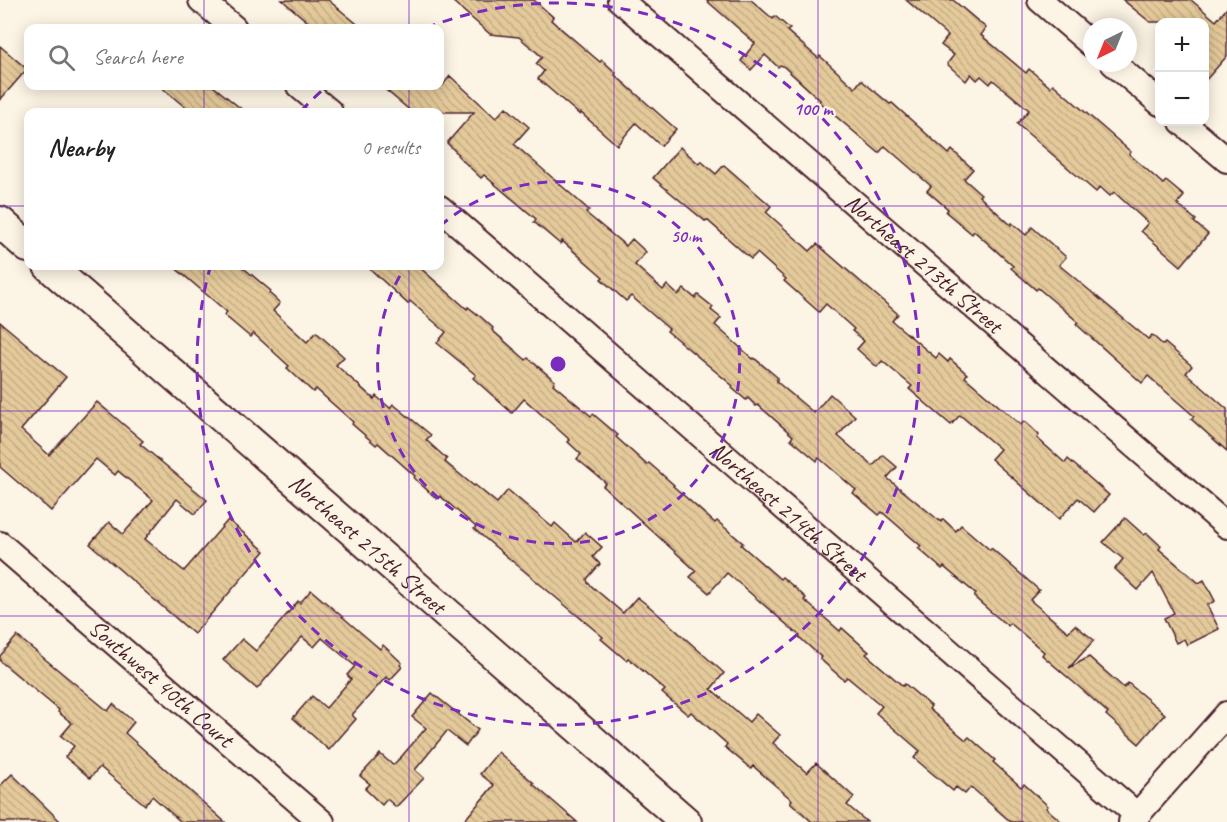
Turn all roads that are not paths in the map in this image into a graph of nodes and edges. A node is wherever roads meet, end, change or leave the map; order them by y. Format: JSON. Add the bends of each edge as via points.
{"nodes":[{"id":1,"x":201,"y":0,"type":"edge"},
{"id":2,"x":620,"y":0,"type":"edge"},
{"id":3,"x":1040,"y":0,"type":"edge"},
{"id":4,"x":229,"y":24,"type":"edge"},
{"id":5,"x":1083,"y":37,"type":"edge"},
{"id":6,"x":1124,"y":72,"type":"edge"},
{"id":7,"x":304,"y":90,"type":"edge"},
{"id":8,"x":1155,"y":99,"type":"edge"},
{"id":9,"x":325,"y":108,"type":"edge"},
{"id":10,"x":1187,"y":126,"type":"edge"},
{"id":11,"x":1227,"y":160,"type":"edge"},
{"id":12,"x":444,"y":212,"type":"edge"},
{"id":13,"x":0,"y":222,"type":"edge"},
{"id":14,"x":24,"y":243,"type":"edge"},
{"id":15,"x":54,"y":270,"type":"edge"},
{"id":16,"x":1227,"y":526,"type":"edge"},
{"id":17,"x":0,"y":544,"type":"edge"},
{"id":18,"x":1227,"y":714,"type":"edge"},
{"id":19,"x":1134,"y":819,"type":"edge"},
{"id":20,"x":322,"y":822,"type":"edge"},
{"id":21,"x":686,"y":822,"type":"edge"}],
"edges":[{"from":1,"to":4,"type":"street"},
{"from":2,"to":16,"type":"street","name":"Northeast 213th Street"},
{"from":3,"to":5,"type":"street"},
{"from":6,"to":8,"type":"street"},
{"from":7,"to":9,"type":"street"},
{"from":10,"to":11,"type":"street"},
{"from":12,"to":19,"type":"street","name":"Northeast 214th Street"},
{"from":13,"to":14,"type":"street"},
{"from":15,"to":21,"type":"street","name":"Northeast 215th Street"},
{"from":17,"to":20,"type":"street","name":"Southwest 40th Court"},
{"from":18,"to":19,"type":"street"}]}
